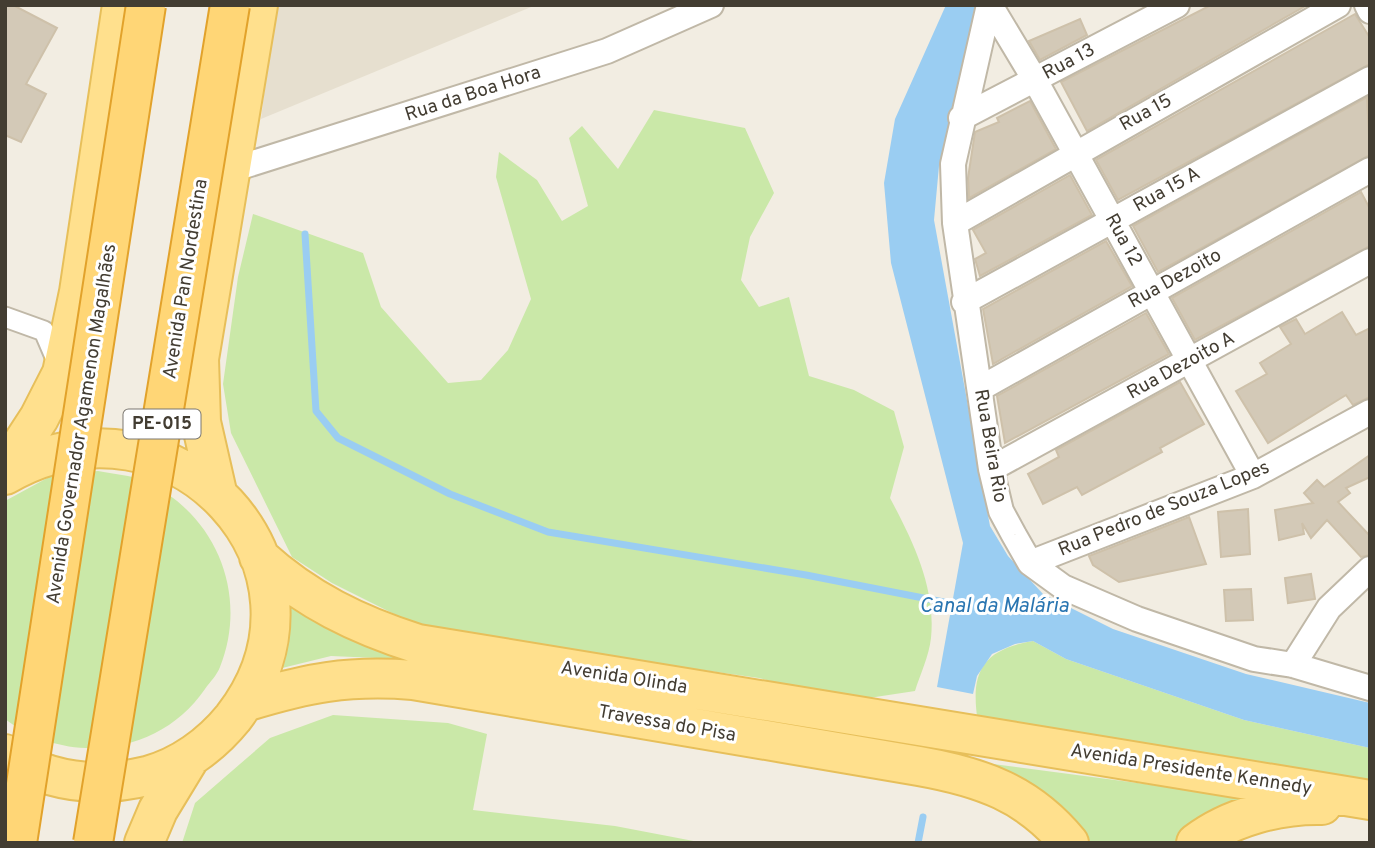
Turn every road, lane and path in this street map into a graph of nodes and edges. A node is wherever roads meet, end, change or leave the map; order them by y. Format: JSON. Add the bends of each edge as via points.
{"nodes":[{"id":1,"x":122,"y":5,"type":"edge"},
{"id":2,"x":146,"y":5,"type":"edge"},
{"id":3,"x":230,"y":5,"type":"edge"},
{"id":4,"x":258,"y":5,"type":"edge"},
{"id":5,"x":711,"y":5,"type":"edge"},
{"id":6,"x":989,"y":5,"type":"edge"},
{"id":7,"x":1177,"y":5,"type":"edge"},
{"id":8,"x":1338,"y":5,"type":"edge"},
{"id":9,"x":1367,"y":5,"type":"edge"},
{"id":10,"x":1370,"y":11,"type":"edge"},
{"id":11,"x":1370,"y":79,"type":"edge"},
{"id":12,"x":1035,"y":80,"type":"junction"},
{"id":13,"x":961,"y":118,"type":"junction"},
{"id":14,"x":1075,"y":153,"type":"junction"},
{"id":15,"x":231,"y":170,"type":"junction"},
{"id":16,"x":1370,"y":170,"type":"edge"},
{"id":17,"x":1112,"y":220,"type":"junction"},
{"id":18,"x":954,"y":223,"type":"junction"},
{"id":19,"x":1370,"y":261,"type":"edge"},
{"id":20,"x":1152,"y":292,"type":"junction"},
{"id":21,"x":964,"y":302,"type":"junction"},
{"id":22,"x":5,"y":317,"type":"edge"},
{"id":23,"x":1190,"y":361,"type":"junction"},
{"id":24,"x":62,"y":373,"type":"junction"},
{"id":25,"x":981,"y":388,"type":"junction"},
{"id":26,"x":1370,"y":412,"type":"edge"},
{"id":27,"x":991,"y":470,"type":"junction"},
{"id":28,"x":5,"y":472,"type":"edge"},
{"id":29,"x":1253,"y":476,"type":"junction"},
{"id":30,"x":217,"y":492,"type":"junction"},
{"id":31,"x":259,"y":557,"type":"junction"},
{"id":32,"x":1030,"y":563,"type":"junction"},
{"id":33,"x":1370,"y":569,"type":"edge"},
{"id":34,"x":1293,"y":665,"type":"junction"},
{"id":35,"x":1370,"y":688,"type":"edge"},
{"id":36,"x":245,"y":702,"type":"junction"},
{"id":37,"x":1011,"y":742,"type":"joint"},
{"id":38,"x":5,"y":754,"type":"edge"},
{"id":39,"x":189,"y":759,"type":"junction"},
{"id":40,"x":1370,"y":800,"type":"edge"},
{"id":41,"x":1370,"y":805,"type":"edge"},
{"id":42,"x":1212,"y":839,"type":"edge"},
{"id":43,"x":17,"y":843,"type":"edge"},
{"id":44,"x":93,"y":843,"type":"edge"},
{"id":45,"x":144,"y":843,"type":"edge"},
{"id":46,"x":1069,"y":843,"type":"edge"}],
"edges":[{"from":1,"to":24,"type":"main road","via":[[79,292]]},
{"from":2,"to":43,"type":"highway","name":"Avenida Governador Agamenon Magalhães","bridge":true},
{"from":3,"to":44,"type":"highway","name":"Avenida Pan Nordestina","number":"PE-015","bridge":true},
{"from":4,"to":15,"type":"main road","name":"Avenida Pan Nordestina"},
{"from":5,"to":15,"type":"street","name":"Rua da Boa Hora","via":[[607,51]]},
{"from":6,"to":12,"type":"street","name":"Rua 12"},
{"from":6,"to":13,"type":"street","name":"Rua Beira Rio"},
{"from":7,"to":12,"type":"street","name":"Rua 13"},
{"from":8,"to":14,"type":"street","name":"Rua 15"},
{"from":9,"to":10,"type":"street"},
{"from":11,"to":17,"type":"street","name":"Rua 15 A"},
{"from":12,"to":13,"type":"street","name":"Rua 13"},
{"from":12,"to":14,"type":"street","name":"Rua 12"},
{"from":13,"to":18,"type":"street","name":"Rua Beira Rio","via":[[953,164]]},
{"from":14,"to":17,"type":"street","name":"Rua 12"},
{"from":14,"to":18,"type":"street","name":"Rua 15"},
{"from":15,"to":30,"type":"main road","name":"Avenida Pan Nordestina","via":[[199,359],[201,422]]},
{"from":16,"to":20,"type":"street","name":"Rua Dezoito"},
{"from":17,"to":20,"type":"street","name":"Rua 12"},
{"from":17,"to":21,"type":"street","name":"Rua 15 A"},
{"from":18,"to":21,"type":"street","name":"Rua Beira Rio"},
{"from":19,"to":23,"type":"street","name":"Rua Dezoito A"},
{"from":20,"to":23,"type":"street","name":"Rua 12"},
{"from":20,"to":25,"type":"street","name":"Rua Dezoito"},
{"from":21,"to":25,"type":"street","name":"Rua Beira Rio"},
{"from":22,"to":24,"type":"street","via":[[44,331]]},
{"from":23,"to":27,"type":"street","name":"Rua Dezoito A"},
{"from":23,"to":29,"type":"street","name":"Rua 12"},
{"from":24,"to":28,"type":"main road"},
{"from":25,"to":27,"type":"street","name":"Rua Beira Rio"},
{"from":26,"to":29,"type":"street","name":"Rua Pedro de Souza Lopes"},
{"from":27,"to":32,"type":"street","name":"Rua Beira Rio","via":[[1001,511]]},
{"from":28,"to":30,"type":"main road","via":[[61,450],[128,448],[180,467]]},
{"from":29,"to":32,"type":"street","name":"Rua Pedro de Souza Lopes"},
{"from":30,"to":31,"type":"main road"},
{"from":31,"to":36,"type":"main road","via":[[269,616],[258,675]]},
{"from":31,"to":37,"type":"main road","name":"Avenida Olinda","via":[[323,606],[356,623],[418,644]]},
{"from":32,"to":34,"type":"street","name":"Rua Beira Rio","via":[[1063,587],[1137,619],[1254,659]]},
{"from":33,"to":34,"type":"street","via":[[1329,608]]},
{"from":34,"to":35,"type":"street","name":"Rua Beira Rio"},
{"from":36,"to":39,"type":"main road","via":[[220,733]]},
{"from":36,"to":46,"type":"main road","name":"Travessa do Pisa","via":[[337,679],[413,680],[933,768],[963,774],[1016,795],[1049,819]]},
{"from":37,"to":40,"type":"main road","name":"Avenida Presidente Kennedy"},
{"from":38,"to":39,"type":"main road","via":[[53,778],[88,783],[123,782],[157,774]]},
{"from":39,"to":45,"type":"main road"},
{"from":41,"to":42,"type":"main road","via":[[1307,804],[1268,810]]}]}
